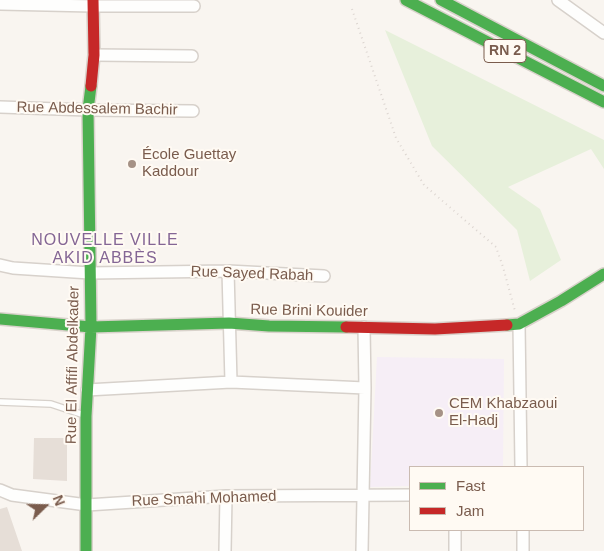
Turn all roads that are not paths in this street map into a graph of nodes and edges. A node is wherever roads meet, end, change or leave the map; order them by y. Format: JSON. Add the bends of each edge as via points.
{"nodes":[{"id":1,"x":406,"y":0,"type":"edge"},
{"id":2,"x":441,"y":0,"type":"edge"},
{"id":3,"x":558,"y":0,"type":"edge"},
{"id":4,"x":93,"y":3,"type":"edge"},
{"id":5,"x":0,"y":4,"type":"edge"},
{"id":6,"x":194,"y":6,"type":"dead end"},
{"id":7,"x":604,"y":33,"type":"edge"},
{"id":8,"x":94,"y":55,"type":"junction"},
{"id":9,"x":192,"y":56,"type":"dead end"},
{"id":10,"x":604,"y":86,"type":"edge"},
{"id":11,"x":604,"y":102,"type":"edge"},
{"id":12,"x":0,"y":107,"type":"edge"},
{"id":13,"x":88,"y":110,"type":"junction"},
{"id":14,"x":193,"y":111,"type":"dead end"},
{"id":15,"x":0,"y":265,"type":"edge"},
{"id":16,"x":228,"y":271,"type":"junction"},
{"id":17,"x":90,"y":273,"type":"junction"},
{"id":18,"x":604,"y":274,"type":"edge"},
{"id":19,"x":324,"y":276,"type":"dead end"},
{"id":20,"x":0,"y":319,"type":"edge"},
{"id":21,"x":229,"y":323,"type":"junction"},
{"id":22,"x":519,"y":324,"type":"junction"},
{"id":23,"x":91,"y":327,"type":"junction"},
{"id":24,"x":364,"y":327,"type":"junction"},
{"id":25,"x":230,"y":382,"type":"junction"},
{"id":26,"x":365,"y":388,"type":"junction"},
{"id":27,"x":87,"y":390,"type":"junction"},
{"id":28,"x":0,"y":402,"type":"edge"},
{"id":29,"x":86,"y":416,"type":"junction"},
{"id":30,"x":521,"y":466,"type":"edge"},
{"id":31,"x":0,"y":490,"type":"edge"},
{"id":32,"x":409,"y":495,"type":"edge"},
{"id":33,"x":226,"y":496,"type":"junction"},
{"id":34,"x":362,"y":496,"type":"junction"},
{"id":35,"x":87,"y":505,"type":"junction"},
{"id":36,"x":455,"y":531,"type":"edge"},
{"id":37,"x":523,"y":531,"type":"edge"},
{"id":38,"x":86,"y":551,"type":"edge"},
{"id":39,"x":225,"y":551,"type":"edge"},
{"id":40,"x":362,"y":551,"type":"edge"},
{"id":41,"x":455,"y":551,"type":"edge"},
{"id":42,"x":523,"y":551,"type":"edge"}],
"edges":[{"from":1,"to":11,"type":"street","number":"RN 2"},
{"from":2,"to":10,"type":"street","number":"RN 2"},
{"from":3,"to":7,"type":"street"},
{"from":4,"to":5,"type":"street"},
{"from":4,"to":6,"type":"street"},
{"from":4,"to":8,"type":"street","name":"Rue El Affifi Abdelkader"},
{"from":8,"to":9,"type":"street"},
{"from":8,"to":13,"type":"street","name":"Rue El Affifi Abdelkader"},
{"from":12,"to":13,"type":"street","name":"Rue Abdessalem Bachir"},
{"from":13,"to":14,"type":"street","name":"Rue Abdessalem Bachir"},
{"from":13,"to":17,"type":"street","name":"Rue El Affifi Abdelkader"},
{"from":15,"to":17,"type":"street","name":"Rue Sayed Rabah"},
{"from":16,"to":17,"type":"street","name":"Rue Sayed Rabah"},
{"from":16,"to":19,"type":"street","name":"Rue Sayed Rabah"},
{"from":16,"to":21,"type":"street"},
{"from":17,"to":23,"type":"street","name":"Rue El Affifi Abdelkader"},
{"from":18,"to":22,"type":"street","name":"Rue Brini Kouider"},
{"from":20,"to":23,"type":"street","name":"Rue Brini Kouider"},
{"from":21,"to":23,"type":"street","name":"Rue Brini Kouider"},
{"from":21,"to":24,"type":"street","name":"Rue Brini Kouider"},
{"from":21,"to":25,"type":"street"},
{"from":22,"to":24,"type":"street","name":"Rue Brini Kouider","via":[[435,329]]},
{"from":22,"to":30,"type":"street"},
{"from":23,"to":27,"type":"street","name":"Rue El Affifi Abdelkader"},
{"from":24,"to":26,"type":"street"},
{"from":25,"to":26,"type":"street"},
{"from":25,"to":27,"type":"street"},
{"from":26,"to":34,"type":"street"},
{"from":27,"to":29,"type":"street","name":"Rue El Affifi Abdelkader"},
{"from":28,"to":29,"type":"lane","via":[[51,404]]},
{"from":29,"to":35,"type":"street","name":"Rue El Affifi Abdelkader"},
{"from":31,"to":35,"type":"street","name":"Rue Smahi Mohamed","via":[[12,495]]},
{"from":32,"to":34,"type":"street","name":"Rue Smahi Mohamed"},
{"from":33,"to":34,"type":"street","name":"Rue Smahi Mohamed"},
{"from":33,"to":35,"type":"street","name":"Rue Smahi Mohamed"},
{"from":33,"to":39,"type":"street"},
{"from":34,"to":40,"type":"street"},
{"from":35,"to":38,"type":"street","name":"Rue El Affifi Abdelkader"},
{"from":36,"to":41,"type":"street"},
{"from":37,"to":42,"type":"street"}]}
